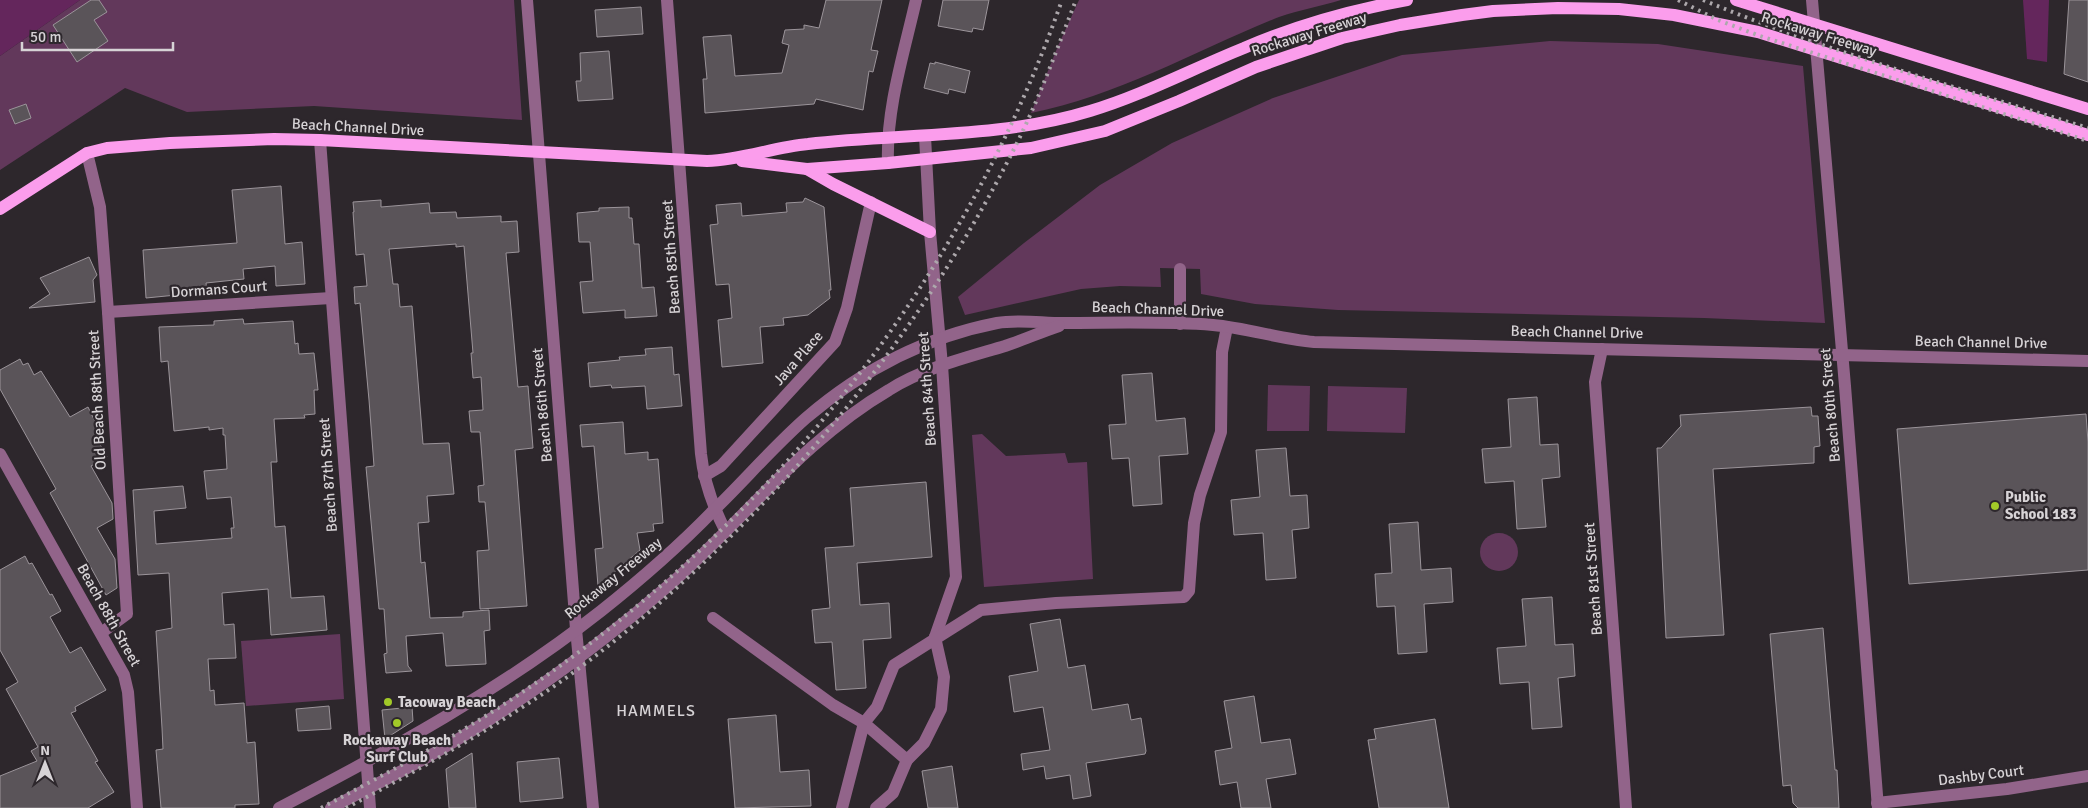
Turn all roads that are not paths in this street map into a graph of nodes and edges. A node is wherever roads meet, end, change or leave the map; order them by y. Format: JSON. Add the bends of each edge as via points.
{"nodes":[{"id":1,"x":527,"y":0,"type":"edge"},
{"id":2,"x":667,"y":0,"type":"edge"},
{"id":3,"x":916,"y":0,"type":"edge"},
{"id":4,"x":1407,"y":0,"type":"edge"},
{"id":5,"x":1736,"y":0,"type":"edge"},
{"id":6,"x":1812,"y":0,"type":"edge"},
{"id":7,"x":1813,"y":23,"type":"junction"},
{"id":8,"x":1815,"y":50,"type":"junction"},
{"id":9,"x":2088,"y":109,"type":"edge"},
{"id":10,"x":2088,"y":135,"type":"edge"},
{"id":11,"x":925,"y":136,"type":"junction"},
{"id":12,"x":887,"y":139,"type":"junction"},
{"id":13,"x":320,"y":140,"type":"junction"},
{"id":14,"x":538,"y":152,"type":"junction"},
{"id":15,"x":88,"y":153,"type":"junction"},
{"id":16,"x":926,"y":159,"type":"junction"},
{"id":17,"x":679,"y":160,"type":"junction"},
{"id":18,"x":732,"y":160,"type":"junction"},
{"id":19,"x":888,"y":164,"type":"junction"},
{"id":20,"x":807,"y":169,"type":"junction"},
{"id":21,"x":871,"y":202,"type":"junction"},
{"id":22,"x":0,"y":209,"type":"edge"},
{"id":23,"x":930,"y":232,"type":"junction"},
{"id":24,"x":1180,"y":269,"type":"dead end"},
{"id":25,"x":331,"y":298,"type":"junction"},
{"id":26,"x":108,"y":312,"type":"junction"},
{"id":27,"x":1066,"y":323,"type":"junction"},
{"id":28,"x":1180,"y":324,"type":"junction"},
{"id":29,"x":1227,"y":328,"type":"junction"},
{"id":30,"x":940,"y":338,"type":"junction"},
{"id":31,"x":1602,"y":349,"type":"junction"},
{"id":32,"x":1842,"y":356,"type":"junction"},
{"id":33,"x":2088,"y":361,"type":"edge"},
{"id":34,"x":942,"y":365,"type":"junction"},
{"id":35,"x":0,"y":454,"type":"edge"},
{"id":36,"x":704,"y":476,"type":"junction"},
{"id":37,"x":715,"y":510,"type":"junction"},
{"id":38,"x":726,"y":532,"type":"junction"},
{"id":39,"x":713,"y":618,"type":"dead end"},
{"id":40,"x":576,"y":629,"type":"junction"},
{"id":41,"x":101,"y":633,"type":"junction"},
{"id":42,"x":935,"y":637,"type":"junction"},
{"id":43,"x":579,"y":658,"type":"junction"},
{"id":44,"x":864,"y":723,"type":"junction"},
{"id":45,"x":907,"y":760,"type":"junction"},
{"id":46,"x":367,"y":763,"type":"junction"},
{"id":47,"x":2088,"y":776,"type":"edge"},
{"id":48,"x":368,"y":789,"type":"junction"},
{"id":49,"x":1878,"y":805,"type":"edge"},
{"id":50,"x":137,"y":808,"type":"edge"},
{"id":51,"x":279,"y":808,"type":"edge"},
{"id":52,"x":331,"y":808,"type":"edge"},
{"id":53,"x":370,"y":808,"type":"edge"},
{"id":54,"x":593,"y":808,"type":"edge"},
{"id":55,"x":842,"y":808,"type":"edge"},
{"id":56,"x":876,"y":808,"type":"edge"},
{"id":57,"x":1626,"y":808,"type":"edge"}],
"edges":[{"from":1,"to":14,"type":"street","name":"Beach 86th Street"},
{"from":2,"to":17,"type":"street","name":"Beach 85th Street"},
{"from":3,"to":12,"type":"street"},
{"from":4,"to":11,"type":"main road","name":"Rockaway Freeway","via":[[1319,21],[1269,38],[1082,113],[1014,128]]},
{"from":5,"to":7,"type":"main road","name":"Rockaway Freeway"},
{"from":6,"to":7,"type":"street","name":"Beach 80th Street"},
{"from":7,"to":8,"type":"street","name":"Beach 80th Street"},
{"from":7,"to":9,"type":"main road","name":"Rockaway Freeway"},
{"from":8,"to":10,"type":"main road","name":"Rockaway Freeway"},
{"from":8,"to":16,"type":"main road","name":"Rockaway Freeway","via":[[1758,32],[1674,15],[1589,8],[1493,11],[1400,25],[1334,41],[1256,67],[1155,111],[1081,138],[1004,152]]},
{"from":8,"to":32,"type":"street","name":"Beach 80th Street"},
{"from":11,"to":12,"type":"main road","name":"Beach Channel Drive"},
{"from":11,"to":16,"type":"street","name":"Beach 84th Street"},
{"from":12,"to":18,"type":"main road","name":"Beach Channel Drive","via":[[806,144]]},
{"from":12,"to":19,"type":"street"},
{"from":13,"to":14,"type":"main road","name":"Beach Channel Drive"},
{"from":13,"to":15,"type":"main road","name":"Beach Channel Drive","via":[[170,143],[107,148]]},
{"from":13,"to":25,"type":"street","name":"Beach 87th Street"},
{"from":14,"to":17,"type":"main road","name":"Beach Channel Drive"},
{"from":14,"to":40,"type":"street","name":"Beach 86th Street"},
{"from":15,"to":22,"type":"main road","name":"Beach Channel Drive"},
{"from":15,"to":26,"type":"street","name":"Old Beach 88th Street","via":[[100,208]]},
{"from":16,"to":19,"type":"main road","name":"Beach Channel Drive"},
{"from":16,"to":23,"type":"street","name":"Beach 84th Street"},
{"from":17,"to":18,"type":"main road","name":"Beach Channel Drive"},
{"from":17,"to":36,"type":"street","name":"Beach 85th Street"},
{"from":18,"to":20,"type":"main road","name":"Beach Channel Drive"},
{"from":19,"to":20,"type":"main road","name":"Beach Channel Drive"},
{"from":20,"to":21,"type":"main road"},
{"from":21,"to":23,"type":"main road"},
{"from":21,"to":36,"type":"street","name":"Java Place","via":[[844,321],[835,342],[721,466]]},
{"from":23,"to":30,"type":"street","name":"Beach 84th Street"},
{"from":24,"to":28,"type":"street"},
{"from":25,"to":26,"type":"street","name":"Dormans Court"},
{"from":25,"to":46,"type":"street","name":"Beach 87th Street"},
{"from":26,"to":41,"type":"street","name":"Old Beach 88th Street","via":[[127,614]]},
{"from":27,"to":28,"type":"street","name":"Beach Channel Drive"},
{"from":27,"to":30,"type":"street","name":"Beach Channel Drive","via":[[1000,322]]},
{"from":27,"to":34,"type":"street","name":"Beach Channel Drive"},
{"from":28,"to":29,"type":"street","name":"Beach Channel Drive"},
{"from":29,"to":31,"type":"street","name":"Beach Channel Drive","via":[[1314,342]]},
{"from":29,"to":42,"type":"street","via":[[1222,352],[1221,432],[1200,495],[1194,523],[1189,591],[1184,597],[981,610]]},
{"from":30,"to":34,"type":"street","name":"Beach 84th Street"},
{"from":30,"to":37,"type":"street","name":"Rockaway Freeway","via":[[899,355],[837,394],[792,431]]},
{"from":31,"to":32,"type":"street","name":"Beach Channel Drive"},
{"from":31,"to":57,"type":"street","name":"Beach 81st Street","via":[[1595,382]]},
{"from":32,"to":33,"type":"street","name":"Beach Channel Drive"},
{"from":32,"to":49,"type":"street","name":"Beach 80th Street"},
{"from":34,"to":38,"type":"street","via":[[892,388],[856,410],[801,456]]},
{"from":34,"to":42,"type":"street","name":"Beach 84th Street","via":[[956,577]]},
{"from":35,"to":41,"type":"street","name":"Beach 88th Street"},
{"from":36,"to":37,"type":"street","name":"Beach 85th Street"},
{"from":37,"to":38,"type":"street","name":"Beach 85th Street"},
{"from":37,"to":40,"type":"street","name":"Rockaway Freeway","via":[[652,568]]},
{"from":38,"to":43,"type":"street","via":[[641,609]]},
{"from":39,"to":44,"type":"street","via":[[833,706]]},
{"from":40,"to":43,"type":"street","name":"Beach 86th Street"},
{"from":40,"to":46,"type":"street","name":"Rockaway Freeway","via":[[479,696]]},
{"from":41,"to":50,"type":"street","name":"Beach 88th Street","via":[[127,683]]},
{"from":42,"to":44,"type":"street","via":[[894,665],[877,707]]},
{"from":42,"to":45,"type":"street","via":[[944,677],[940,709],[924,744]]},
{"from":43,"to":48,"type":"street","via":[[459,739]]},
{"from":43,"to":54,"type":"street","name":"Beach 86th Street"},
{"from":44,"to":45,"type":"street"},
{"from":44,"to":55,"type":"street"},
{"from":45,"to":56,"type":"street","via":[[893,793]]},
{"from":46,"to":48,"type":"street","name":"Beach 87th Street"},
{"from":46,"to":51,"type":"street","name":"Rockaway Freeway"},
{"from":47,"to":49,"type":"street","name":"Dashby Court"},
{"from":48,"to":52,"type":"street"},
{"from":48,"to":53,"type":"street","name":"Beach 87th Street"}]}
